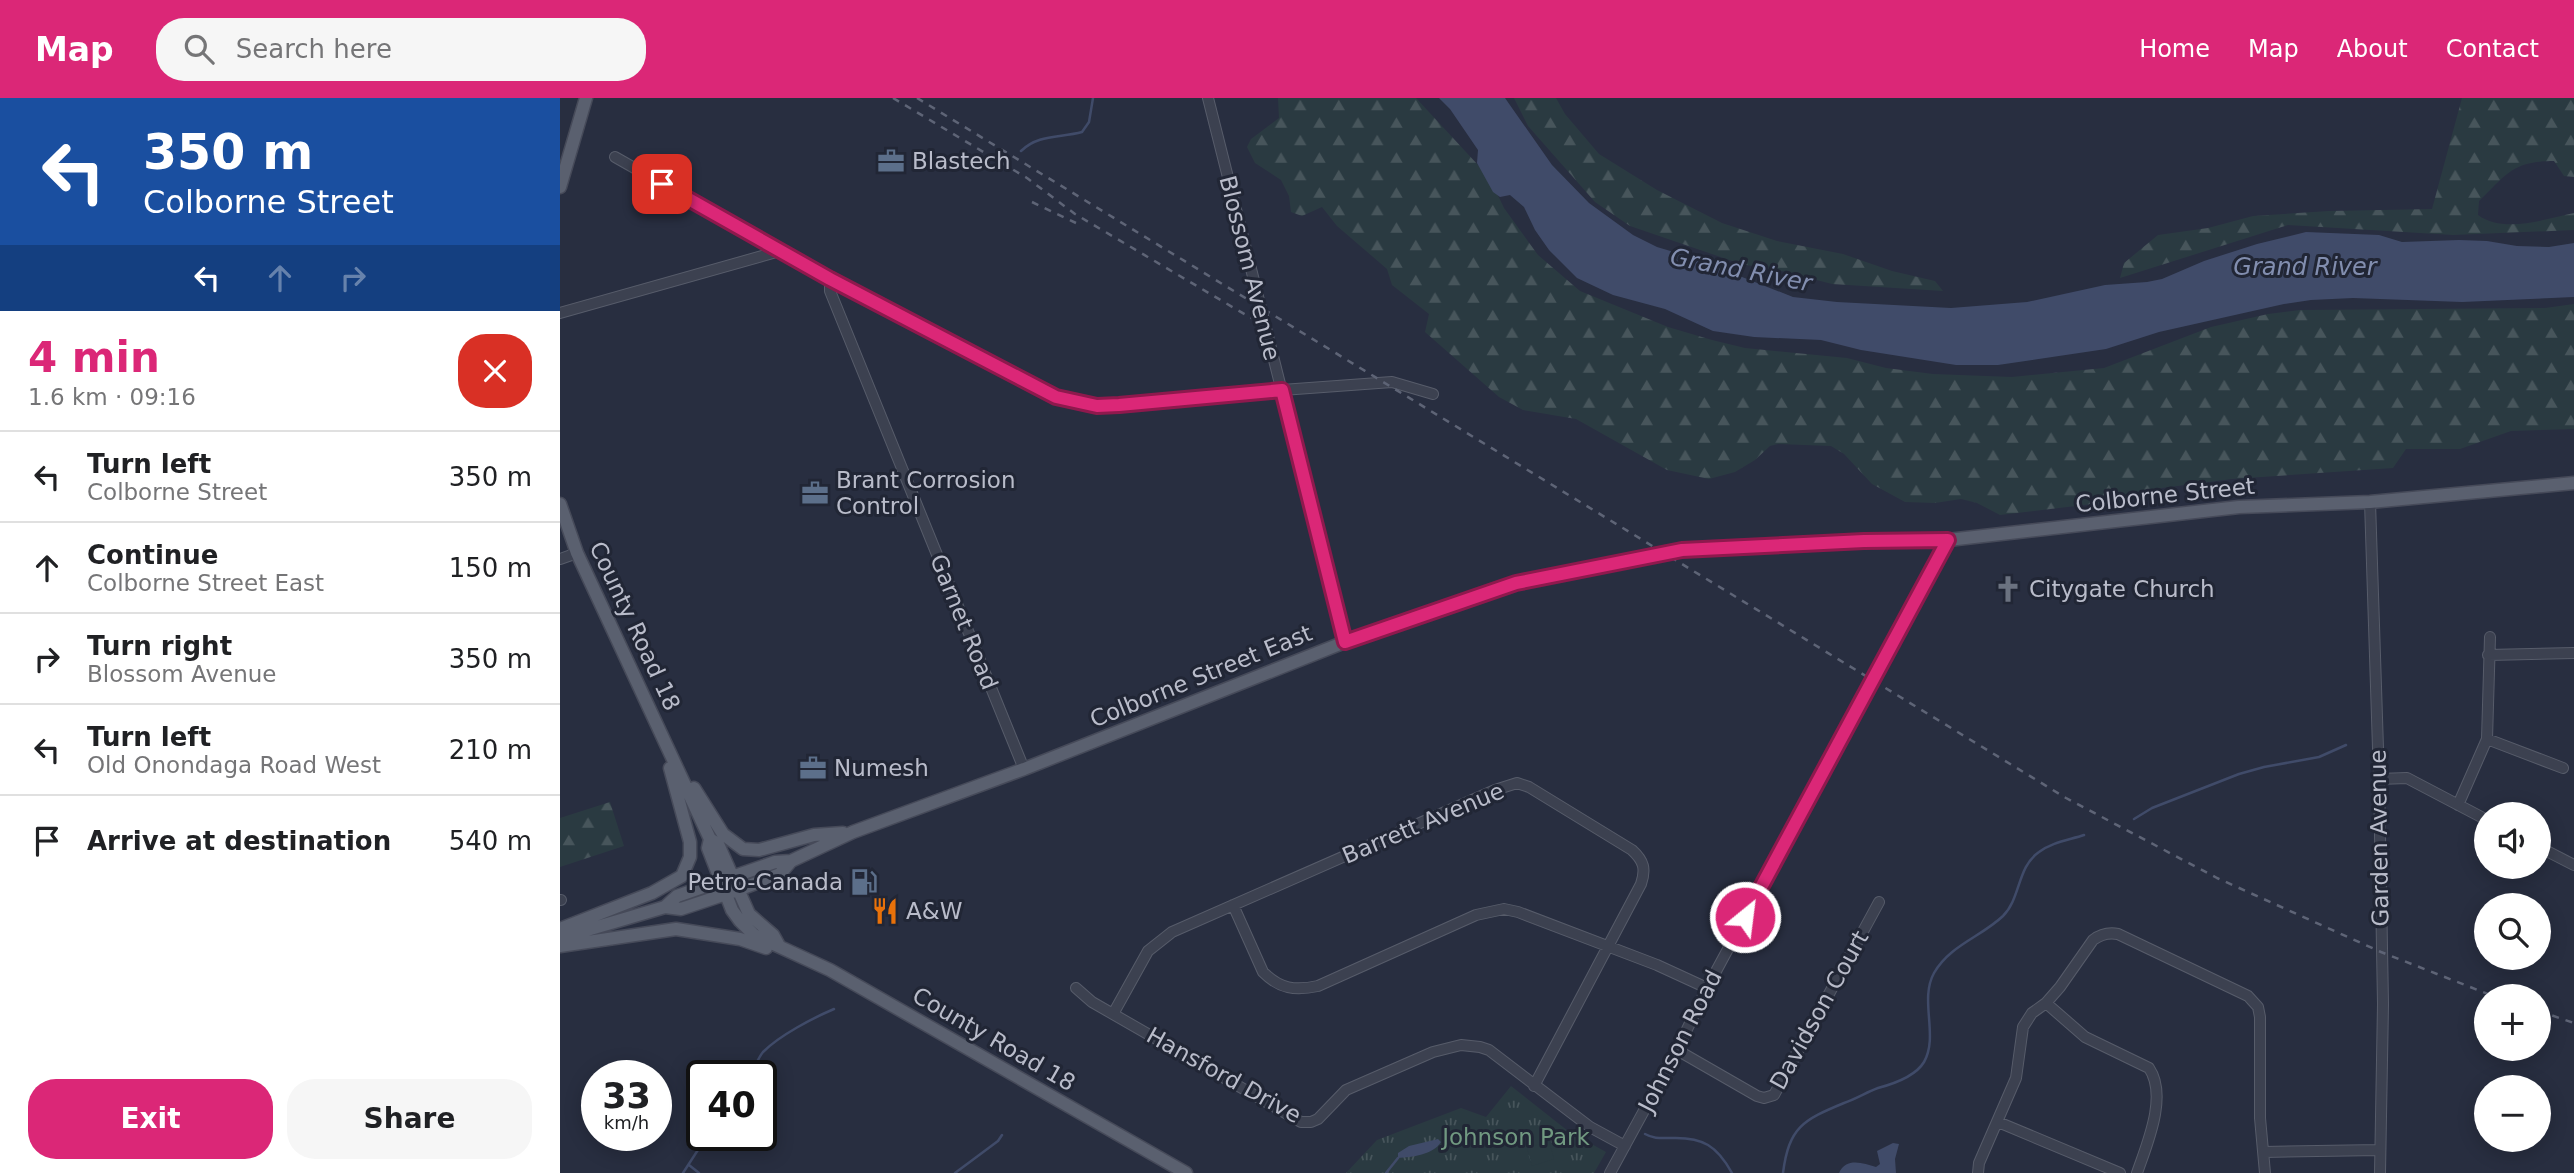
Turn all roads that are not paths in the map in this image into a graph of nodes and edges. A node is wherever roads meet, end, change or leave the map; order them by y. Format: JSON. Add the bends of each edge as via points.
{"nodes":[{"id":1,"x":586,"y":98,"type":"edge"},
{"id":2,"x":1208,"y":98,"type":"edge"},
{"id":3,"x":615,"y":157,"type":"dead end"},
{"id":4,"x":560,"y":187,"type":"edge"},
{"id":5,"x":780,"y":251,"type":"junction"},
{"id":6,"x":830,"y":279,"type":"junction"},
{"id":7,"x":560,"y":313,"type":"edge"},
{"id":8,"x":1282,"y":390,"type":"junction"},
{"id":9,"x":1433,"y":394,"type":"dead end"},
{"id":10,"x":2574,"y":483,"type":"edge"},
{"id":11,"x":2370,"y":502,"type":"junction"},
{"id":12,"x":560,"y":504,"type":"edge"},
{"id":13,"x":1948,"y":540,"type":"junction"},
{"id":14,"x":1760,"y":546,"type":"joint"},
{"id":15,"x":577,"y":553,"type":"junction"},
{"id":16,"x":560,"y":559,"type":"edge"},
{"id":17,"x":2490,"y":637,"type":"dead end"},
{"id":18,"x":1345,"y":642,"type":"junction"},
{"id":19,"x":2574,"y":653,"type":"edge"},
{"id":20,"x":2488,"y":655,"type":"junction"},
{"id":21,"x":663,"y":737,"type":"junction"},
{"id":22,"x":2487,"y":739,"type":"junction"},
{"id":23,"x":2563,"y":768,"type":"dead end"},
{"id":24,"x":1024,"y":769,"type":"junction"},
{"id":25,"x":2379,"y":779,"type":"junction"},
{"id":26,"x":2458,"y":805,"type":"junction"},
{"id":27,"x":2474,"y":813,"type":"edge"},
{"id":28,"x":853,"y":832,"type":"junction"},
{"id":29,"x":2551,"y":853,"type":"edge"},
{"id":30,"x":792,"y":861,"type":"junction"},
{"id":31,"x":2574,"y":865,"type":"edge"},
{"id":32,"x":726,"y":878,"type":"junction"},
{"id":33,"x":732,"y":892,"type":"junction"},
{"id":34,"x":1879,"y":902,"type":"dead end"},
{"id":35,"x":1233,"y":905,"type":"junction"},
{"id":36,"x":665,"y":907,"type":"junction"},
{"id":37,"x":560,"y":929,"type":"edge"},
{"id":38,"x":560,"y":938,"type":"edge"},
{"id":39,"x":560,"y":947,"type":"edge"},
{"id":40,"x":1608,"y":947,"type":"junction"},
{"id":41,"x":825,"y":967,"type":"junction"},
{"id":42,"x":1076,"y":988,"type":"dead end"},
{"id":43,"x":1707,"y":988,"type":"junction"},
{"id":44,"x":2046,"y":1003,"type":"junction"},
{"id":45,"x":1113,"y":1014,"type":"junction"},
{"id":46,"x":1677,"y":1050,"type":"junction"},
{"id":47,"x":1534,"y":1086,"type":"junction"},
{"id":48,"x":1998,"y":1122,"type":"junction"},
{"id":49,"x":1625,"y":1146,"type":"junction"},
{"id":50,"x":2379,"y":1150,"type":"junction"},
{"id":51,"x":2264,"y":1152,"type":"junction"},
{"id":52,"x":1186,"y":1173,"type":"edge"},
{"id":53,"x":1610,"y":1173,"type":"edge"},
{"id":54,"x":1978,"y":1173,"type":"edge"},
{"id":55,"x":2120,"y":1173,"type":"edge"},
{"id":56,"x":2137,"y":1173,"type":"edge"},
{"id":57,"x":2264,"y":1173,"type":"edge"},
{"id":58,"x":2380,"y":1173,"type":"edge"}],
"edges":[{"from":1,"to":4,"type":"main road"},
{"from":2,"to":8,"type":"street","name":"Blossom Avenue"},
{"from":3,"to":5,"type":"street"},
{"from":5,"to":6,"type":"street"},
{"from":5,"to":7,"type":"street"},
{"from":6,"to":8,"type":"street","via":[[1056,397],[1097,406]]},
{"from":6,"to":24,"type":"street","name":"Garnet Road","via":[[830,291]]},
{"from":8,"to":9,"type":"street","via":[[1392,382]]},
{"from":8,"to":18,"type":"street","name":"Blossom Avenue"},
{"from":10,"to":11,"type":"main road","name":"Colborne Street"},
{"from":11,"to":13,"type":"main road","name":"Colborne Street","via":[[2239,507]]},
{"from":11,"to":25,"type":"street","name":"Garden Avenue"},
{"from":12,"to":15,"type":"main road","name":"County Road 18"},
{"from":13,"to":14,"type":"main road","name":"Colborne Street"},
{"from":13,"to":43,"type":"street","name":"Johnson Road"},
{"from":14,"to":18,"type":"main road","name":"Colborne Street East","via":[[1682,550],[1516,583]]},
{"from":15,"to":16,"type":"street"},
{"from":15,"to":21,"type":"main road","name":"County Road 18"},
{"from":17,"to":20,"type":"street"},
{"from":18,"to":24,"type":"main road","name":"Colborne Street East"},
{"from":19,"to":20,"type":"street"},
{"from":20,"to":22,"type":"street"},
{"from":21,"to":28,"type":"main road","via":[[718,827],[743,849]]},
{"from":21,"to":32,"type":"main road","name":"County Road 18","via":[[710,839],[718,844]]},
{"from":21,"to":37,"type":"main road","via":[[690,842],[682,876],[652,893]]},
{"from":22,"to":23,"type":"street"},
{"from":22,"to":26,"type":"street"},
{"from":24,"to":28,"type":"main road","name":"Colborne Street East"},
{"from":25,"to":26,"type":"street","via":[[2407,778]]},
{"from":25,"to":50,"type":"street","name":"Garden Avenue","via":[[2383,1004]]},
{"from":26,"to":27,"type":"street"},
{"from":28,"to":30,"type":"main road","name":"Colborne Street East"},
{"from":29,"to":31,"type":"street"},
{"from":30,"to":32,"type":"main road","name":"Colborne Street East"},
{"from":30,"to":33,"type":"main road","name":"Colborne Street East","via":[[780,874]]},
{"from":32,"to":33,"type":"main road","name":"County Road 18"},
{"from":32,"to":36,"type":"main road","name":"Colborne Street East","via":[[677,896]]},
{"from":33,"to":36,"type":"main road","name":"Colborne Street East","via":[[681,909]]},
{"from":33,"to":41,"type":"main road","name":"County Road 18","via":[[732,910],[744,926]]},
{"from":34,"to":46,"type":"street","name":"Davidson Court","via":[[1774,1095],[1757,1096]]},
{"from":35,"to":40,"type":"street","via":[[1263,972],[1287,989],[1318,986],[1490,911],[1504,909]]},
{"from":35,"to":40,"type":"street","name":"Barrett Avenue","via":[[1517,783],[1642,859],[1641,884]]},
{"from":35,"to":45,"type":"street","name":"Barrett Avenue","via":[[1153,945]]},
{"from":36,"to":38,"type":"main road","name":"Colborne Street East"},
{"from":39,"to":41,"type":"main road","via":[[676,929],[740,939]]},
{"from":40,"to":43,"type":"street"},
{"from":40,"to":47,"type":"street","name":"Barrett Avenue"},
{"from":41,"to":52,"type":"main road","name":"County Road 18"},
{"from":42,"to":45,"type":"street","name":"Hansford Drive"},
{"from":43,"to":46,"type":"street","name":"Johnson Road"},
{"from":44,"to":48,"type":"street","via":[[2023,1027],[2015,1078]]},
{"from":44,"to":51,"type":"street","via":[[2093,940],[2110,933],[2251,998],[2260,1017]]},
{"from":44,"to":56,"type":"street","via":[[2085,1037],[2149,1068],[2154,1076],[2155,1117]]},
{"from":45,"to":47,"type":"street","name":"Hansford Drive","via":[[1301,1122],[1318,1119],[1346,1090],[1453,1046],[1489,1050]]},
{"from":46,"to":49,"type":"street","name":"Johnson Road"},
{"from":47,"to":49,"type":"street","name":"Hansford Drive","via":[[1590,1128]]},
{"from":48,"to":54,"type":"street"},
{"from":48,"to":55,"type":"street"},
{"from":49,"to":53,"type":"street","name":"Johnson Road"},
{"from":50,"to":51,"type":"street"},
{"from":50,"to":58,"type":"street","name":"Garden Avenue"},
{"from":51,"to":57,"type":"street"}]}
